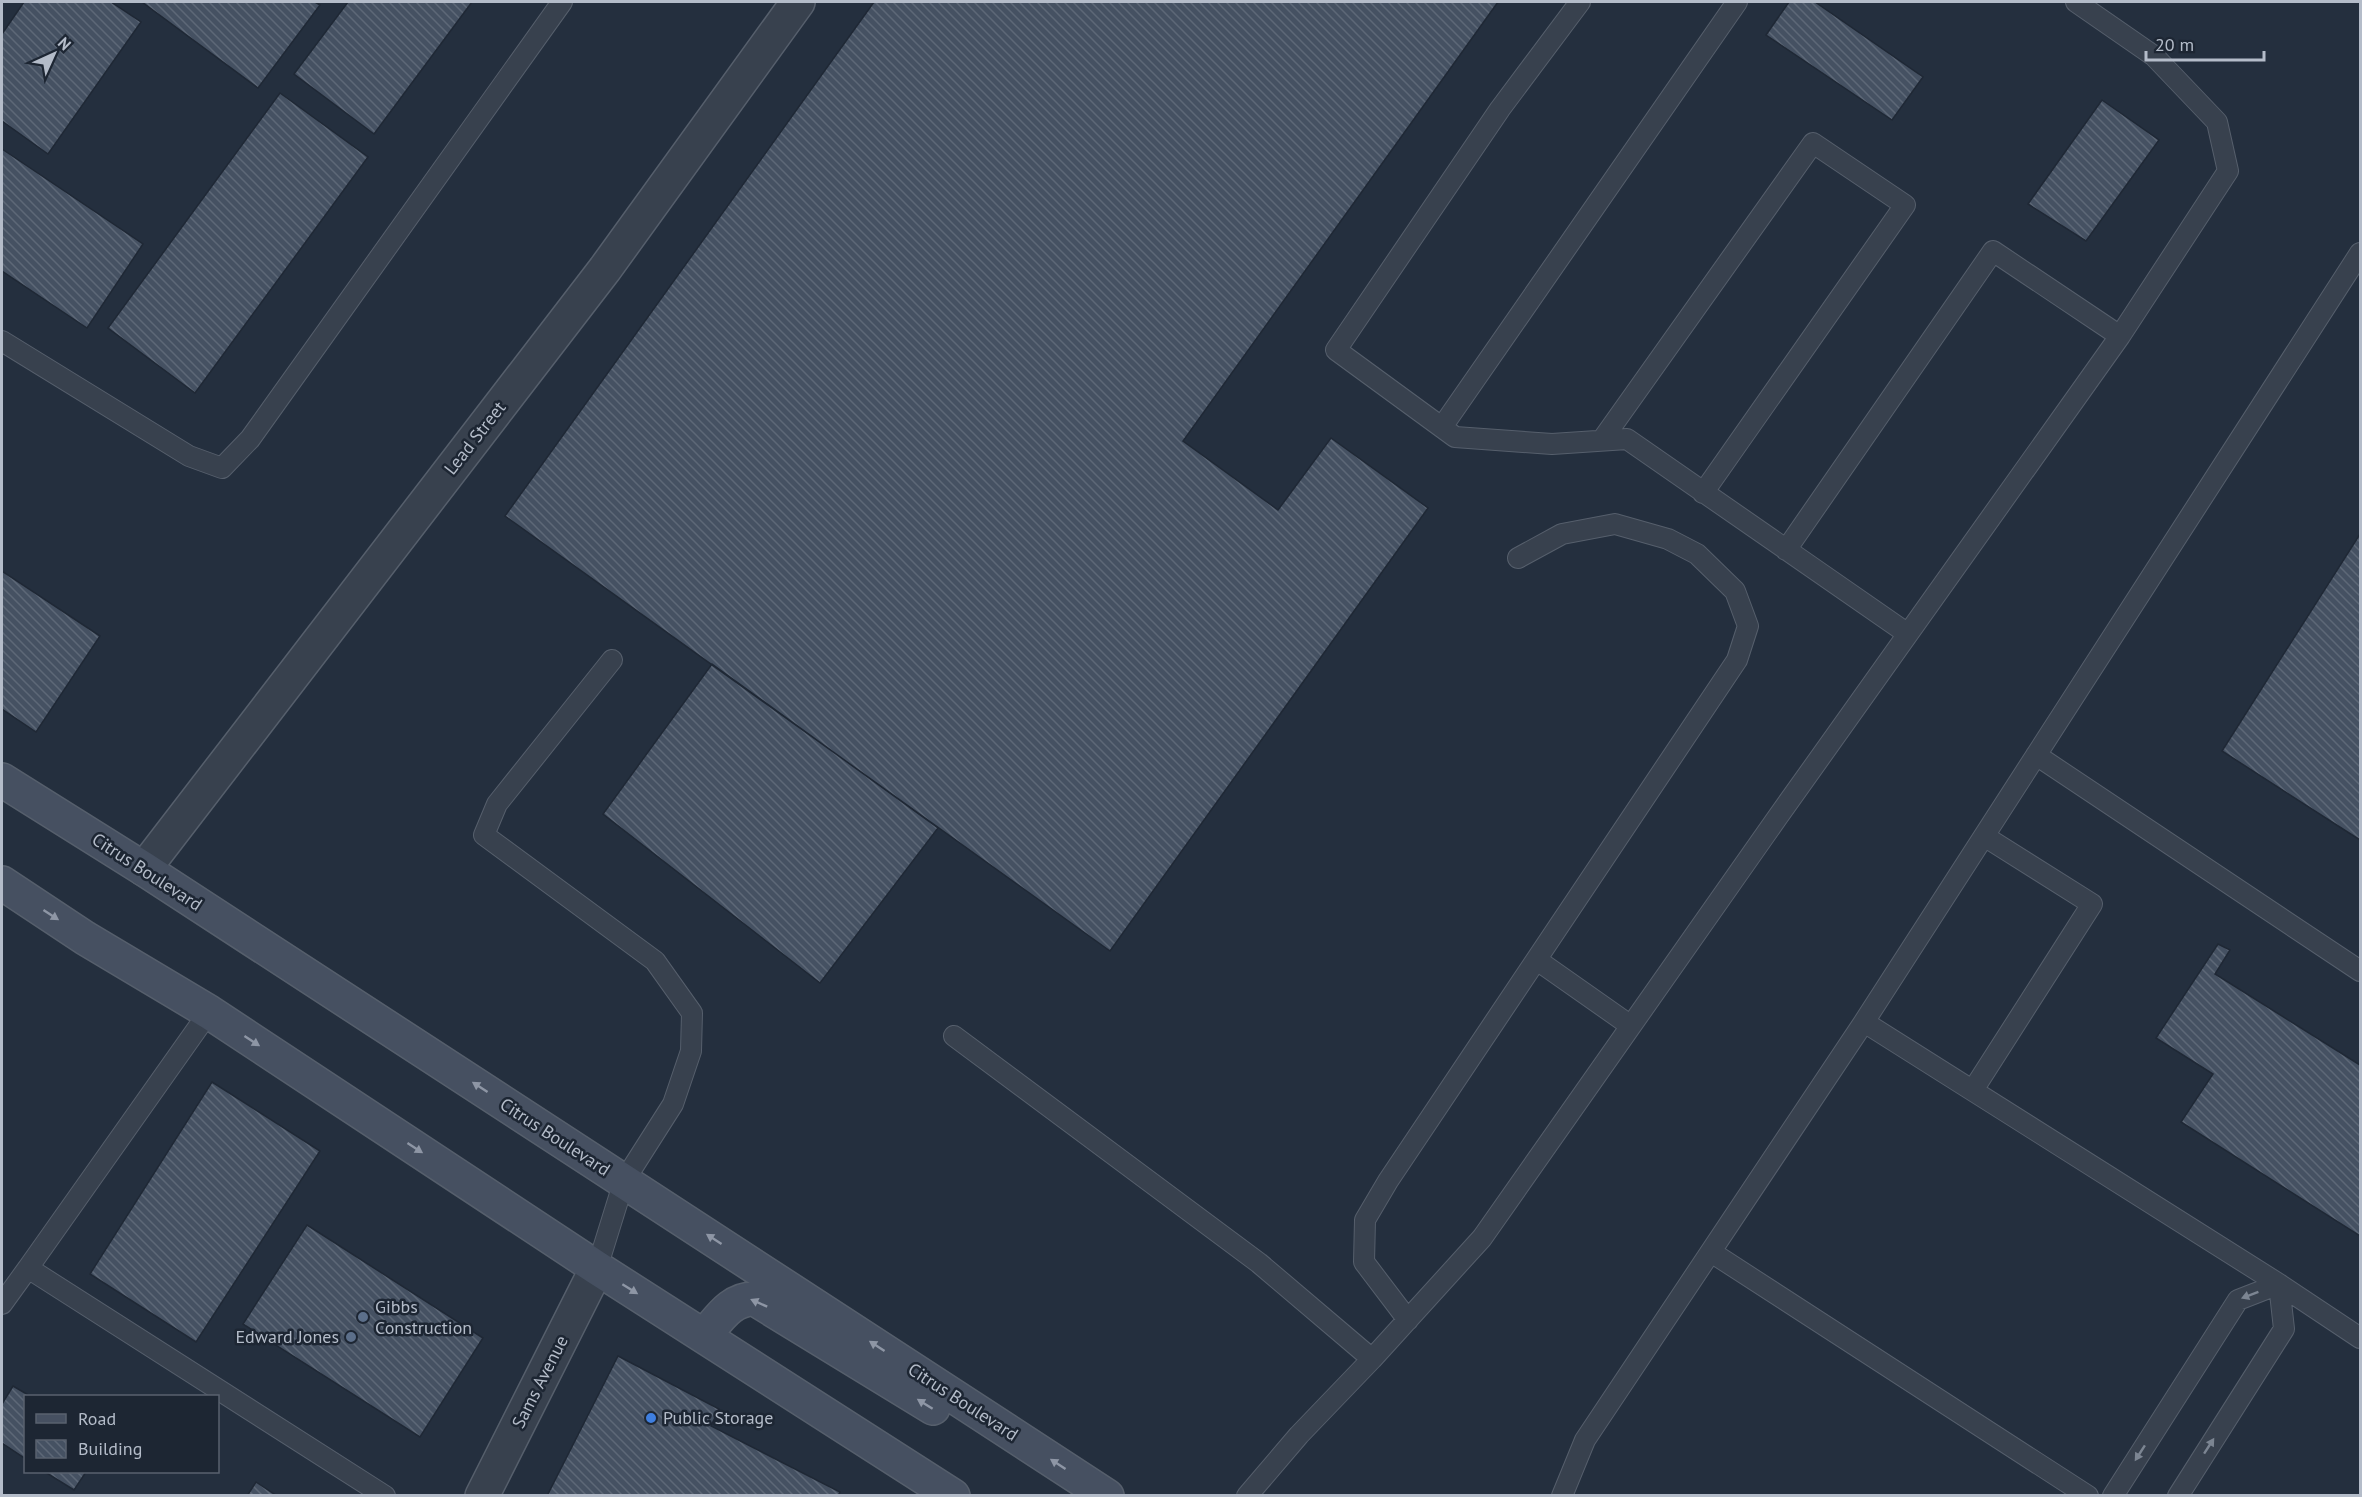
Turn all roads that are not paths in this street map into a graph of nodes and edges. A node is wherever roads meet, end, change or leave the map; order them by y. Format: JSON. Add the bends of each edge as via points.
{"nodes":[{"id":1,"x":562,"y":2,"type":"edge"},
{"id":2,"x":798,"y":2,"type":"edge"},
{"id":3,"x":1580,"y":2,"type":"edge"},
{"id":4,"x":1737,"y":2,"type":"edge"},
{"id":5,"x":2076,"y":2,"type":"edge"},
{"id":6,"x":2361,"y":253,"type":"edge"},
{"id":7,"x":2120,"y":336,"type":"junction"},
{"id":8,"x":2,"y":341,"type":"edge"},
{"id":9,"x":1442,"y":428,"type":"junction"},
{"id":10,"x":1602,"y":440,"type":"junction"},
{"id":11,"x":1703,"y":493,"type":"junction"},
{"id":12,"x":1786,"y":550,"type":"junction"},
{"id":13,"x":1518,"y":558,"type":"dead end"},
{"id":14,"x":1908,"y":634,"type":"junction"},
{"id":15,"x":612,"y":660,"type":"dead end"},
{"id":16,"x":2036,"y":755,"type":"junction"},
{"id":17,"x":2,"y":780,"type":"edge"},
{"id":18,"x":1984,"y":836,"type":"junction"},
{"id":19,"x":144,"y":869,"type":"junction"},
{"id":20,"x":2,"y":883,"type":"edge"},
{"id":21,"x":1537,"y":960,"type":"junction"},
{"id":22,"x":2361,"y":971,"type":"edge"},
{"id":23,"x":209,"y":1012,"type":"junction"},
{"id":24,"x":1864,"y":1022,"type":"junction"},
{"id":25,"x":1631,"y":1026,"type":"junction"},
{"id":26,"x":954,"y":1035,"type":"dead end"},
{"id":27,"x":1973,"y":1090,"type":"junction"},
{"id":28,"x":624,"y":1181,"type":"junction"},
{"id":29,"x":1711,"y":1252,"type":"junction"},
{"id":30,"x":28,"y":1268,"type":"junction"},
{"id":31,"x":597,"y":1268,"type":"junction"},
{"id":32,"x":2279,"y":1284,"type":"junction"},
{"id":33,"x":2,"y":1304,"type":"edge"},
{"id":34,"x":1408,"y":1320,"type":"junction"},
{"id":35,"x":704,"y":1336,"type":"junction"},
{"id":36,"x":2361,"y":1338,"type":"edge"},
{"id":37,"x":1372,"y":1359,"type":"junction"},
{"id":38,"x":1000,"y":1426,"type":"junction"},
{"id":39,"x":385,"y":1496,"type":"edge"},
{"id":40,"x":482,"y":1496,"type":"edge"},
{"id":41,"x":953,"y":1496,"type":"edge"},
{"id":42,"x":1107,"y":1496,"type":"edge"},
{"id":43,"x":1247,"y":1496,"type":"edge"},
{"id":44,"x":1563,"y":1496,"type":"edge"},
{"id":45,"x":2088,"y":1496,"type":"edge"},
{"id":46,"x":2113,"y":1496,"type":"edge"},
{"id":47,"x":2178,"y":1496,"type":"edge"}],
"edges":[{"from":1,"to":8,"type":"lane","via":[[250,439],[222,468],[189,456]]},
{"from":2,"to":19,"type":"street","name":"Lead Street","via":[[605,269]]},
{"from":3,"to":9,"type":"lane","via":[[1500,109],[1336,350]]},
{"from":4,"to":9,"type":"lane"},
{"from":5,"to":7,"type":"lane","via":[[2154,56],[2217,122],[2228,171]]},
{"from":6,"to":16,"type":"lane"},
{"from":7,"to":12,"type":"lane","via":[[1994,250]]},
{"from":7,"to":14,"type":"lane"},
{"from":9,"to":10,"type":"lane","via":[[1455,437],[1552,444]]},
{"from":10,"to":11,"type":"lane","via":[[1627,439]]},
{"from":10,"to":11,"type":"lane","via":[[1813,143],[1905,205]]},
{"from":11,"to":12,"type":"lane"},
{"from":12,"to":14,"type":"lane"},
{"from":13,"to":21,"type":"lane","via":[[1562,534],[1615,524],[1668,539],[1697,554],[1735,591],[1748,626],[1737,660]]},
{"from":14,"to":25,"type":"lane"},
{"from":15,"to":28,"type":"lane","via":[[497,804],[484,836],[655,961],[692,1013],[691,1051],[673,1104]]},
{"from":16,"to":18,"type":"lane"},
{"from":16,"to":22,"type":"lane"},
{"from":17,"to":19,"type":"street","name":"Citrus Boulevard"},
{"from":18,"to":24,"type":"lane"},
{"from":18,"to":27,"type":"lane","via":[[2092,904]]},
{"from":28,"to":19,"type":"street","name":"Citrus Boulevard","one_way":true},
{"from":20,"to":23,"type":"street","one_way":true},
{"from":21,"to":25,"type":"lane"},
{"from":21,"to":34,"type":"lane","via":[[1365,1220],[1364,1262]]},
{"from":23,"to":30,"type":"lane"},
{"from":23,"to":31,"type":"street","one_way":true},
{"from":24,"to":27,"type":"lane"},
{"from":24,"to":29,"type":"lane"},
{"from":25,"to":34,"type":"lane","via":[[1482,1238]]},
{"from":26,"to":37,"type":"lane","via":[[1259,1263]]},
{"from":27,"to":32,"type":"lane"},
{"from":28,"to":31,"type":"lane"},
{"from":38,"to":28,"type":"street","name":"Citrus Boulevard","one_way":true},
{"from":29,"to":44,"type":"lane","via":[[1586,1440]]},
{"from":29,"to":45,"type":"lane"},
{"from":30,"to":33,"type":"lane"},
{"from":30,"to":39,"type":"lane"},
{"from":31,"to":35,"type":"street","one_way":true},
{"from":31,"to":40,"type":"street","name":"Sams Avenue"},
{"from":32,"to":36,"type":"lane"},
{"from":32,"to":46,"type":"lane","one_way":true,"via":[[2238,1300]]},
{"from":47,"to":32,"type":"lane","one_way":true,"via":[[2284,1329]]},
{"from":34,"to":37,"type":"lane"},
{"from":38,"to":35,"type":"street","one_way":true,"via":[[968,1424],[944,1415],[755,1299],[731,1306]]},
{"from":35,"to":41,"type":"street"},
{"from":37,"to":43,"type":"lane"},
{"from":42,"to":38,"type":"street","name":"Citrus Boulevard","one_way":true}]}
